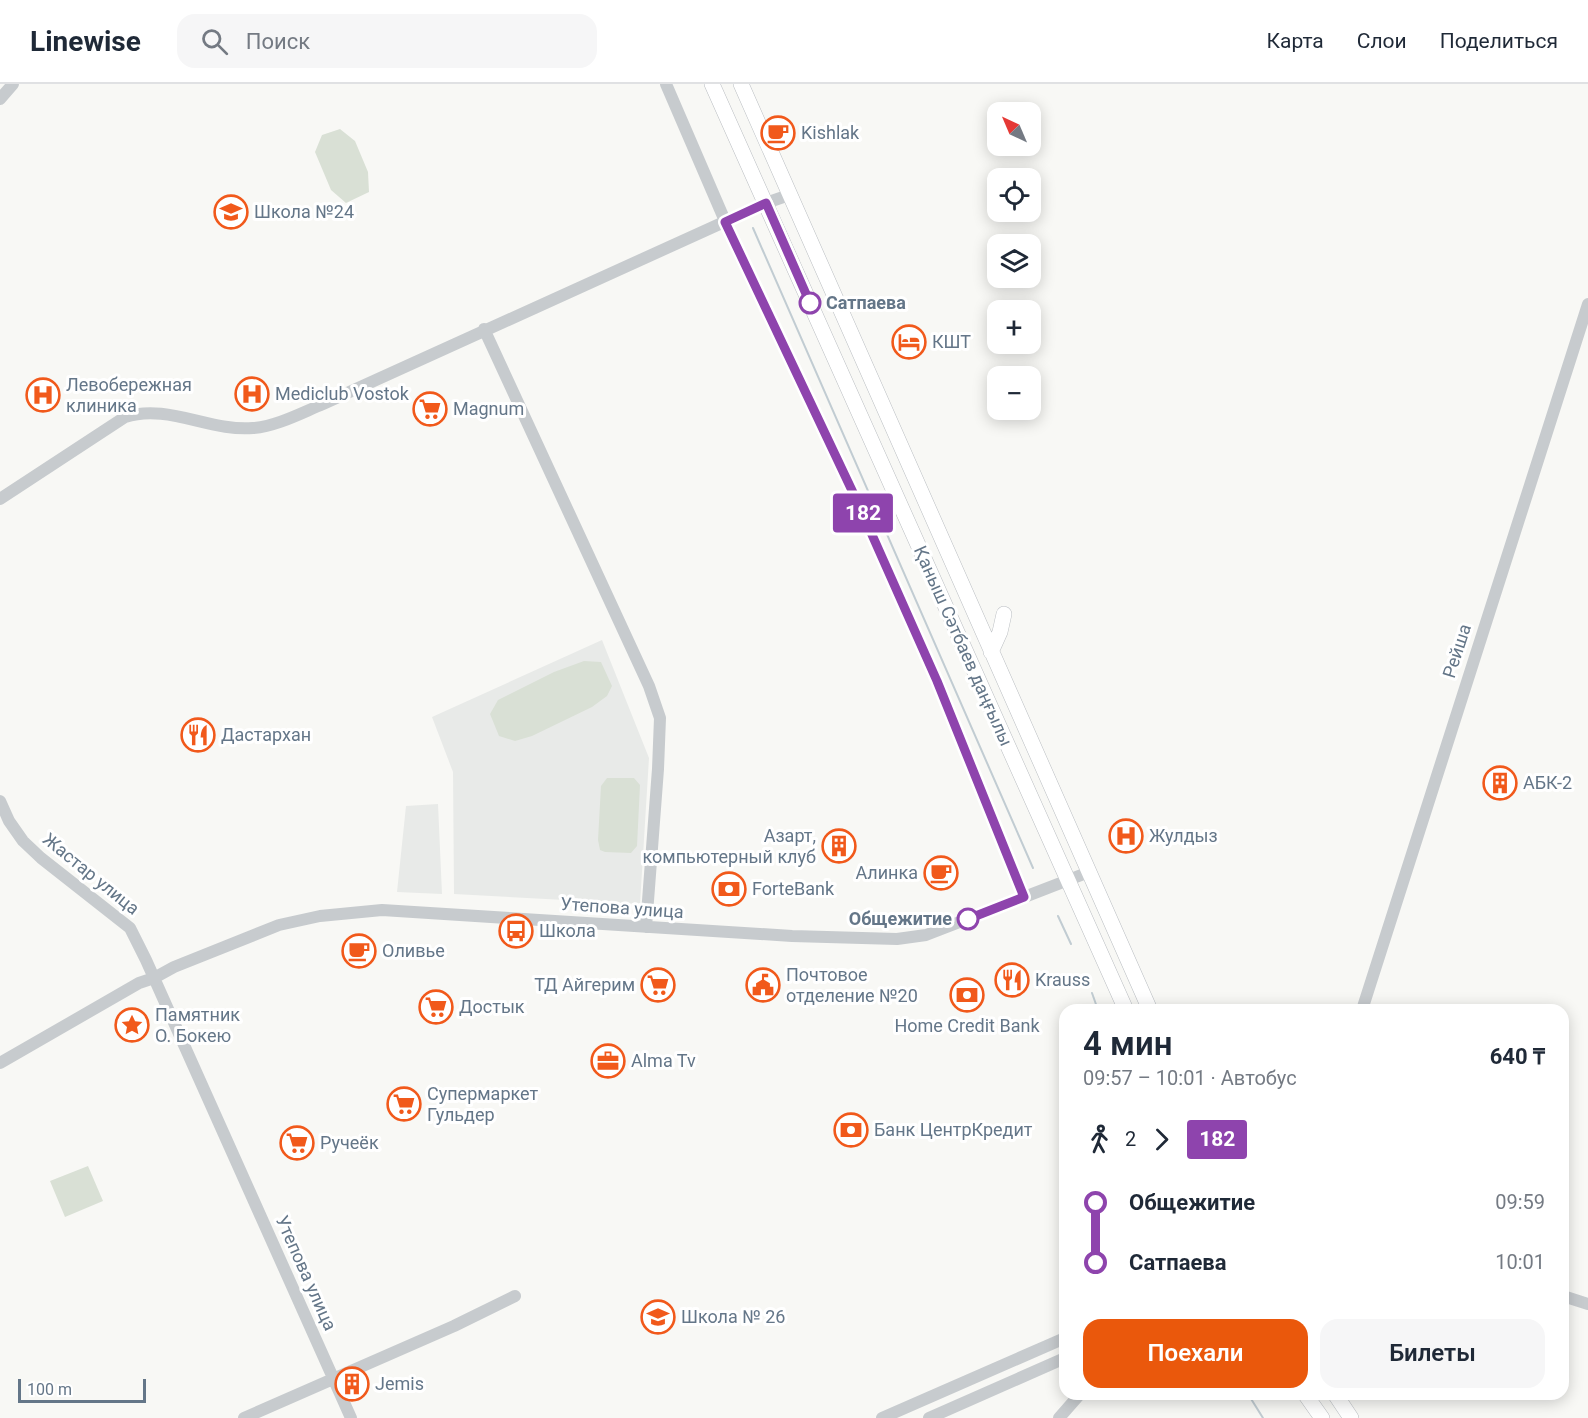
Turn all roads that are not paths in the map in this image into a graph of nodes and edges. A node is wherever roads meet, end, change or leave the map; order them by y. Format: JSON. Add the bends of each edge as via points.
{"nodes":[{"id":1,"x":13,"y":84,"type":"edge"},
{"id":2,"x":666,"y":84,"type":"edge"},
{"id":3,"x":712,"y":84,"type":"edge"},
{"id":4,"x":741,"y":84,"type":"edge"},
{"id":5,"x":0,"y":99,"type":"edge"},
{"id":6,"x":789,"y":195,"type":"junction"},
{"id":7,"x":766,"y":203,"type":"junction"},
{"id":8,"x":725,"y":222,"type":"junction"},
{"id":9,"x":1588,"y":304,"type":"edge"},
{"id":10,"x":484,"y":329,"type":"junction"},
{"id":11,"x":0,"y":499,"type":"edge"},
{"id":12,"x":1004,"y":614,"type":"dead end"},
{"id":13,"x":991,"y":652,"type":"junction"},
{"id":14,"x":0,"y":801,"type":"edge"},
{"id":15,"x":1089,"y":872,"type":"junction"},
{"id":16,"x":1067,"y":880,"type":"junction"},
{"id":17,"x":1024,"y":897,"type":"junction"},
{"id":18,"x":646,"y":927,"type":"junction"},
{"id":19,"x":154,"y":978,"type":"junction"},
{"id":20,"x":1123,"y":1004,"type":"edge"},
{"id":21,"x":1147,"y":1004,"type":"edge"},
{"id":22,"x":1364,"y":1004,"type":"edge"},
{"id":23,"x":0,"y":1063,"type":"edge"},
{"id":24,"x":515,"y":1296,"type":"dead end"},
{"id":25,"x":1569,"y":1298,"type":"edge"},
{"id":26,"x":1586,"y":1303,"type":"edge"},
{"id":27,"x":1059,"y":1341,"type":"edge"},
{"id":28,"x":1059,"y":1361,"type":"edge"},
{"id":29,"x":333,"y":1379,"type":"junction"},
{"id":30,"x":1075,"y":1400,"type":"edge"},
{"id":31,"x":1309,"y":1400,"type":"edge"},
{"id":32,"x":1340,"y":1400,"type":"edge"},
{"id":33,"x":1348,"y":1414,"type":"edge"},
{"id":34,"x":244,"y":1418,"type":"edge"},
{"id":35,"x":351,"y":1418,"type":"edge"},
{"id":36,"x":882,"y":1418,"type":"edge"},
{"id":37,"x":928,"y":1418,"type":"edge"},
{"id":38,"x":1059,"y":1418,"type":"edge"},
{"id":39,"x":1322,"y":1418,"type":"edge"}],
"edges":[{"from":1,"to":5,"type":"street"},
{"from":2,"to":8,"type":"street"},
{"from":3,"to":7,"type":"main road","name":"Қаныш Сәтбаев даңғылы"},
{"from":4,"to":6,"type":"main road","name":"Қаныш Сәтбаев даңғылы"},
{"from":6,"to":7,"type":"street"},
{"from":6,"to":13,"type":"main road","name":"Қаныш Сәтбаев даңғылы"},
{"from":7,"to":8,"type":"street"},
{"from":7,"to":16,"type":"main road","name":"Қаныш Сәтбаев даңғылы"},
{"from":8,"to":10,"type":"street"},
{"from":8,"to":17,"type":"street","via":[[937,681]]},
{"from":9,"to":22,"type":"street","name":"Рейша"},
{"from":10,"to":11,"type":"street","via":[[272,424],[236,428],[141,411],[125,417]]},
{"from":10,"to":18,"type":"street","via":[[649,686],[660,718]]},
{"from":12,"to":13,"type":"main road"},
{"from":13,"to":15,"type":"main road","name":"Қаныш Сәтбаев даңғылы"},
{"from":14,"to":19,"type":"street","name":"Жастар улица","via":[[23,841],[130,928]]},
{"from":15,"to":16,"type":"street","name":"Утепова улица"},
{"from":15,"to":21,"type":"main road","name":"Қаныш Сәтбаев даңғылы"},
{"from":16,"to":17,"type":"street","name":"Утепова улица"},
{"from":16,"to":20,"type":"main road","name":"Қаныш Сәтбаев даңғылы"},
{"from":17,"to":18,"type":"street","name":"Утепова улица","via":[[926,935],[897,939]]},
{"from":18,"to":19,"type":"street","name":"Утепова улица","via":[[382,910],[320,916],[264,931]]},
{"from":19,"to":23,"type":"street","name":"Утепова улица"},
{"from":19,"to":29,"type":"street","name":"Утепова улица"},
{"from":24,"to":29,"type":"street"},
{"from":25,"to":26,"type":"street"},
{"from":27,"to":36,"type":"street"},
{"from":28,"to":37,"type":"street"},
{"from":29,"to":34,"type":"street"},
{"from":29,"to":35,"type":"street","name":"Утепова улица"},
{"from":30,"to":38,"type":"street"},
{"from":31,"to":39,"type":"main road"},
{"from":32,"to":33,"type":"main road"}]}
